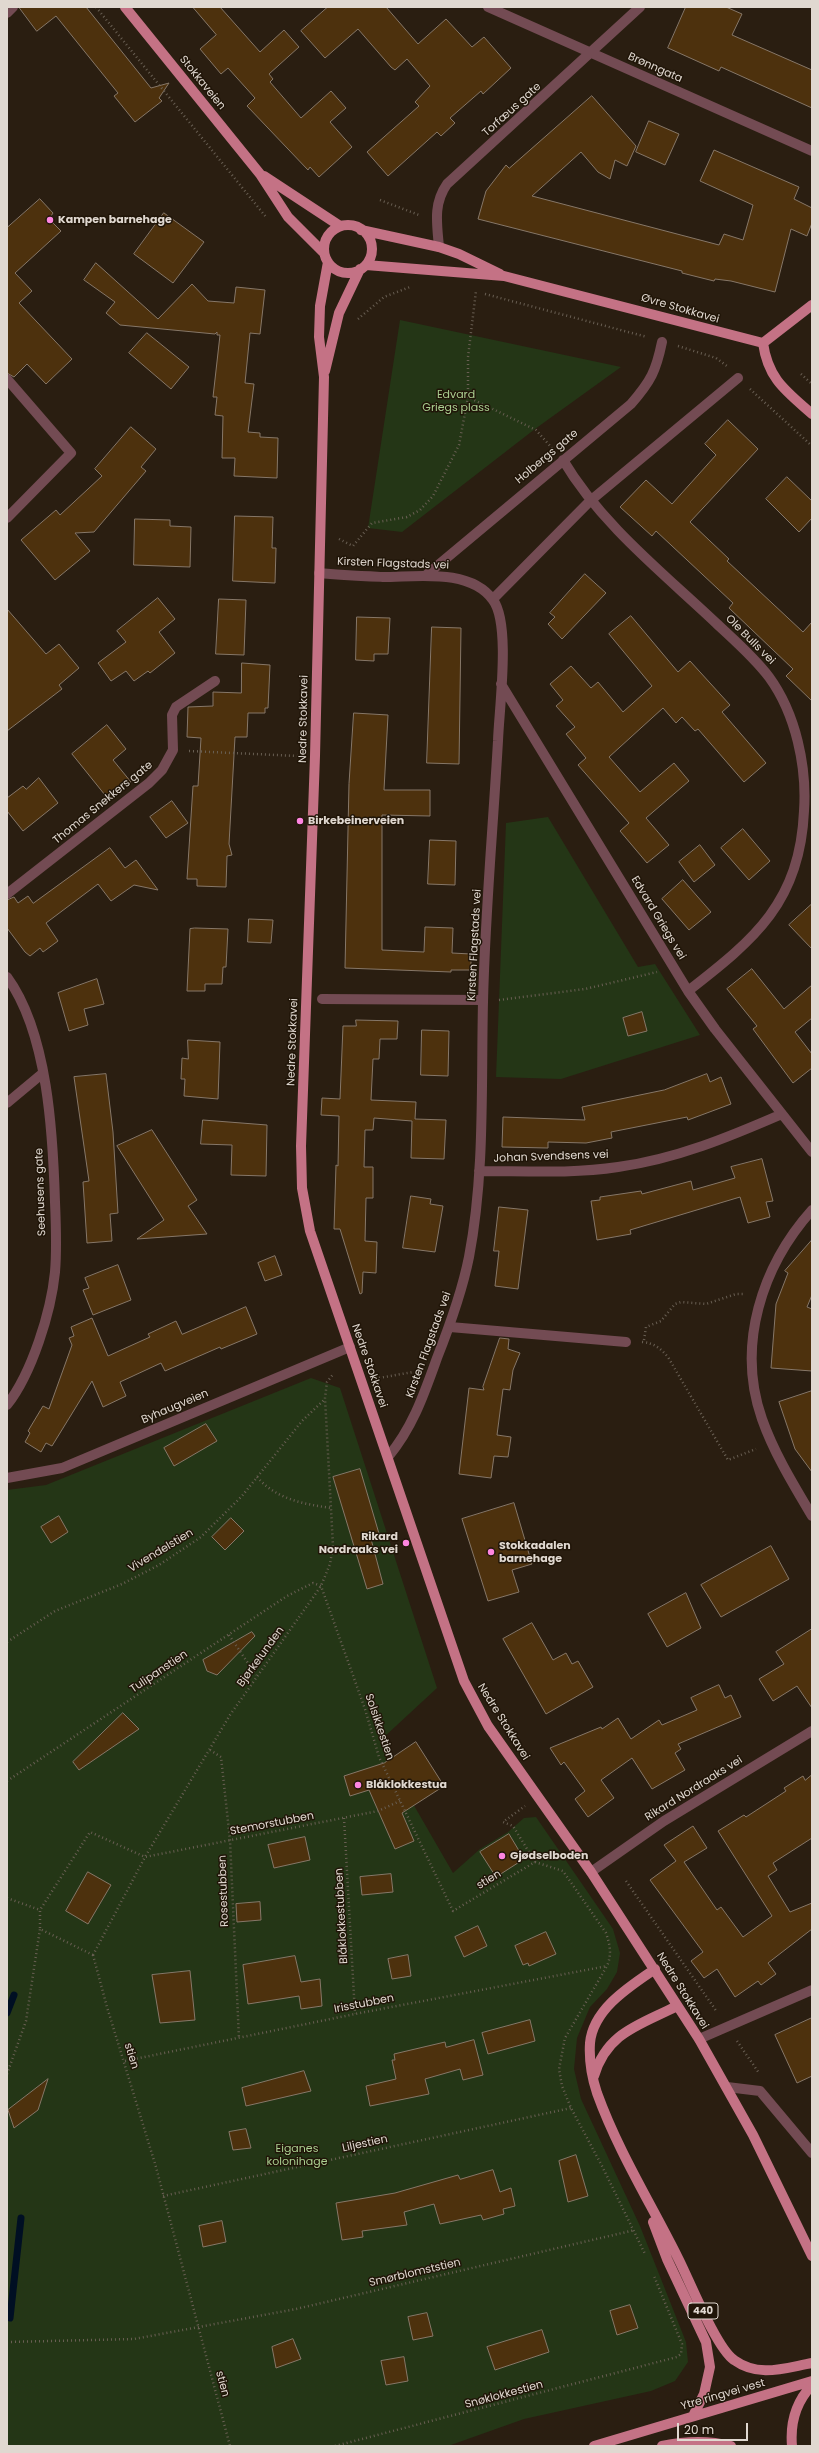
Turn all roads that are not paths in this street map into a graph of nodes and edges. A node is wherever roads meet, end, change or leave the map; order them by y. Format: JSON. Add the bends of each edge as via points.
{"nodes":[{"id":1,"x":13,"y":7,"type":"edge"},
{"id":2,"x":125,"y":7,"type":"edge"},
{"id":3,"x":488,"y":7,"type":"edge"},
{"id":4,"x":640,"y":7,"type":"edge"},
{"id":5,"x":7,"y":13,"type":"edge"},
{"id":6,"x":589,"y":53,"type":"junction"},
{"id":7,"x":812,"y":151,"type":"edge"},
{"id":8,"x":260,"y":174,"type":"junction"},
{"id":9,"x":340,"y":226,"type":"junction"},
{"id":10,"x":361,"y":230,"type":"junction"},
{"id":11,"x":439,"y":247,"type":"junction"},
{"id":12,"x":326,"y":257,"type":"junction"},
{"id":13,"x":363,"y":267,"type":"junction"},
{"id":14,"x":504,"y":276,"type":"junction"},
{"id":15,"x":812,"y":305,"type":"edge"},
{"id":16,"x":662,"y":342,"type":"road end"},
{"id":17,"x":763,"y":343,"type":"junction"},
{"id":18,"x":324,"y":377,"type":"junction"},
{"id":19,"x":738,"y":378,"type":"road end"},
{"id":20,"x":7,"y":379,"type":"edge"},
{"id":21,"x":812,"y":414,"type":"edge"},
{"id":22,"x":563,"y":460,"type":"junction"},
{"id":23,"x":590,"y":501,"type":"junction"},
{"id":24,"x":7,"y":518,"type":"edge"},
{"id":25,"x":319,"y":573,"type":"junction"},
{"id":26,"x":425,"y":576,"type":"junction"},
{"id":27,"x":493,"y":599,"type":"junction"},
{"id":28,"x":215,"y":681,"type":"dead end"},
{"id":29,"x":501,"y":684,"type":"junction"},
{"id":30,"x":7,"y":894,"type":"edge"},
{"id":31,"x":7,"y":977,"type":"edge"},
{"id":32,"x":688,"y":991,"type":"junction"},
{"id":33,"x":322,"y":999,"type":"dead end"},
{"id":34,"x":483,"y":1000,"type":"junction"},
{"id":35,"x":43,"y":1074,"type":"junction"},
{"id":36,"x":7,"y":1103,"type":"edge"},
{"id":37,"x":782,"y":1114,"type":"junction"},
{"id":38,"x":812,"y":1152,"type":"edge"},
{"id":39,"x":479,"y":1171,"type":"junction"},
{"id":40,"x":812,"y":1210,"type":"edge"},
{"id":41,"x":450,"y":1327,"type":"junction"},
{"id":42,"x":626,"y":1342,"type":"road end"},
{"id":43,"x":350,"y":1347,"type":"junction"},
{"id":44,"x":7,"y":1405,"type":"edge"},
{"id":45,"x":388,"y":1457,"type":"junction"},
{"id":46,"x":7,"y":1478,"type":"edge"},
{"id":47,"x":812,"y":1516,"type":"edge"},
{"id":48,"x":812,"y":1731,"type":"edge"},
{"id":49,"x":591,"y":1872,"type":"junction"},
{"id":50,"x":655,"y":1970,"type":"junction"},
{"id":51,"x":812,"y":1990,"type":"edge"},
{"id":52,"x":677,"y":2006,"type":"junction"},
{"id":53,"x":699,"y":2039,"type":"junction"},
{"id":54,"x":594,"y":2078,"type":"junction"},
{"id":55,"x":727,"y":2087,"type":"junction"},
{"id":56,"x":812,"y":2152,"type":"edge"},
{"id":57,"x":639,"y":2186,"type":"junction"},
{"id":58,"x":812,"y":2256,"type":"edge"},
{"id":59,"x":812,"y":2363,"type":"edge"},
{"id":60,"x":812,"y":2381,"type":"edge"},
{"id":61,"x":812,"y":2385,"type":"edge"},
{"id":62,"x":693,"y":2416,"type":"junction"},
{"id":63,"x":594,"y":2446,"type":"edge"},
{"id":64,"x":662,"y":2446,"type":"edge"},
{"id":65,"x":731,"y":2446,"type":"edge"},
{"id":66,"x":792,"y":2446,"type":"edge"}],
"edges":[{"from":1,"to":5,"type":"street"},
{"from":2,"to":8,"type":"main road","name":"Stokkaveien"},
{"from":3,"to":6,"type":"street","name":"Brønngata"},
{"from":4,"to":6,"type":"street","name":"Torfæus gate"},
{"from":6,"to":7,"type":"street","name":"Brønngata"},
{"from":6,"to":11,"type":"street","name":"Torfæus gate","via":[[562,81],[447,184],[439,196],[437,205]]},
{"from":8,"to":9,"type":"main road","name":"Stokkaveien"},
{"from":8,"to":12,"type":"main road","name":"Stokkaveien","via":[[288,217]]},
{"from":9,"to":10,"type":"main road","via":[[354,226]]},
{"from":9,"to":12,"type":"main road","via":[[327,237]]},
{"from":10,"to":11,"type":"main road","name":"Øvre Stokkavei"},
{"from":10,"to":13,"type":"main road","via":[[372,251]]},
{"from":11,"to":14,"type":"main road","name":"Øvre Stokkavei"},
{"from":12,"to":13,"type":"main road","via":[[333,268],[344,273]]},
{"from":12,"to":18,"type":"main road","name":"Nedre Stokkavei","via":[[319,337]]},
{"from":13,"to":14,"type":"main road","name":"Øvre Stokkavei"},
{"from":13,"to":18,"type":"main road","name":"Nedre Stokkavei","via":[[338,313]]},
{"from":14,"to":17,"type":"main road","name":"Øvre Stokkavei"},
{"from":15,"to":17,"type":"main road"},
{"from":16,"to":22,"type":"street","name":"Holbergs gate","via":[[649,384],[631,404]]},
{"from":17,"to":21,"type":"main road","via":[[768,368],[785,390]]},
{"from":18,"to":25,"type":"main road","name":"Nedre Stokkavei"},
{"from":19,"to":23,"type":"street"},
{"from":20,"to":24,"type":"street","via":[[71,453]]},
{"from":22,"to":23,"type":"street","name":"Ole Bulls vei"},
{"from":22,"to":26,"type":"street","name":"Holbergs gate"},
{"from":23,"to":27,"type":"street"},
{"from":23,"to":32,"type":"street","name":"Ole Bulls vei","via":[[618,531],[748,653],[770,678],[789,714],[801,756],[806,789],[804,826],[789,884],[750,942]]},
{"from":25,"to":26,"type":"street","name":"Kirsten Flagstads vei"},
{"from":25,"to":43,"type":"main road","name":"Nedre Stokkavei","via":[[301,1146],[302,1188],[310,1231]]},
{"from":26,"to":27,"type":"street","name":"Kirsten Flagstads vei","via":[[470,582]]},
{"from":27,"to":29,"type":"street","name":"Kirsten Flagstads vei","via":[[502,622]]},
{"from":28,"to":30,"type":"street","name":"Thomas Snekkers gate","via":[[173,711],[173,750],[162,770],[150,783]]},
{"from":29,"to":32,"type":"street","name":"Edvard Griegs vei"},
{"from":29,"to":34,"type":"street","name":"Kirsten Flagstads vei"},
{"from":31,"to":35,"type":"street","name":"Seehusens gate","via":[[25,1010]]},
{"from":32,"to":37,"type":"street","name":"Edvard Griegs vei"},
{"from":33,"to":34,"type":"street"},
{"from":34,"to":39,"type":"street","name":"Kirsten Flagstads vei"},
{"from":35,"to":36,"type":"street"},
{"from":35,"to":44,"type":"street","name":"Seehusens gate","via":[[54,1171],[55,1272],[44,1325],[28,1366]]},
{"from":37,"to":38,"type":"street","name":"Edvard Griegs vei"},
{"from":37,"to":39,"type":"street","name":"Johan Svendsens vei","via":[[730,1137],[677,1155],[618,1167],[568,1171]]},
{"from":39,"to":41,"type":"street","name":"Kirsten Flagstads vei","via":[[470,1255]]},
{"from":40,"to":47,"type":"street","via":[[784,1246],[760,1297],[753,1334],[754,1378],[761,1417],[771,1444]]},
{"from":41,"to":42,"type":"street"},
{"from":41,"to":45,"type":"street","name":"Kirsten Flagstads vei","via":[[418,1410],[406,1435]]},
{"from":43,"to":45,"type":"main road","name":"Nedre Stokkavei"},
{"from":43,"to":46,"type":"street","name":"Byhaugveien","via":[[62,1468]]},
{"from":45,"to":49,"type":"main road","name":"Nedre Stokkavei","via":[[464,1681],[488,1726]]},
{"from":48,"to":49,"type":"street","name":"Rikard Nordraaks vei","via":[[664,1821]]},
{"from":49,"to":50,"type":"main road","name":"Nedre Stokkavei"},
{"from":50,"to":52,"type":"main road","name":"Nedre Stokkavei"},
{"from":50,"to":54,"type":"main road","number":"440","via":[[616,1999],[596,2025],[590,2041]]},
{"from":51,"to":53,"type":"street"},
{"from":52,"to":53,"type":"main road","name":"Nedre Stokkavei"},
{"from":52,"to":54,"type":"main road","via":[[619,2036],[606,2048]]},
{"from":53,"to":55,"type":"main road","name":"Nedre Stokkavei"},
{"from":54,"to":57,"type":"main road","number":"440","via":[[603,2108]]},
{"from":55,"to":56,"type":"street","via":[[760,2091]]},
{"from":55,"to":58,"type":"main road","name":"Nedre Stokkavei"},
{"from":57,"to":59,"type":"main road","number":"440","via":[[677,2256],[714,2333],[732,2359],[748,2368],[764,2372]]},
{"from":57,"to":62,"type":"main road","number":"440","via":[[667,2259],[706,2342],[710,2367],[704,2394]]},
{"from":60,"to":62,"type":"main road","name":"Ytre ringvei vest"},
{"from":61,"to":66,"type":"main road","via":[[794,2414]]},
{"from":62,"to":63,"type":"main road","name":"Ytre ringvei vest"},
{"from":64,"to":65,"type":"main road","via":[[694,2441]]}]}
